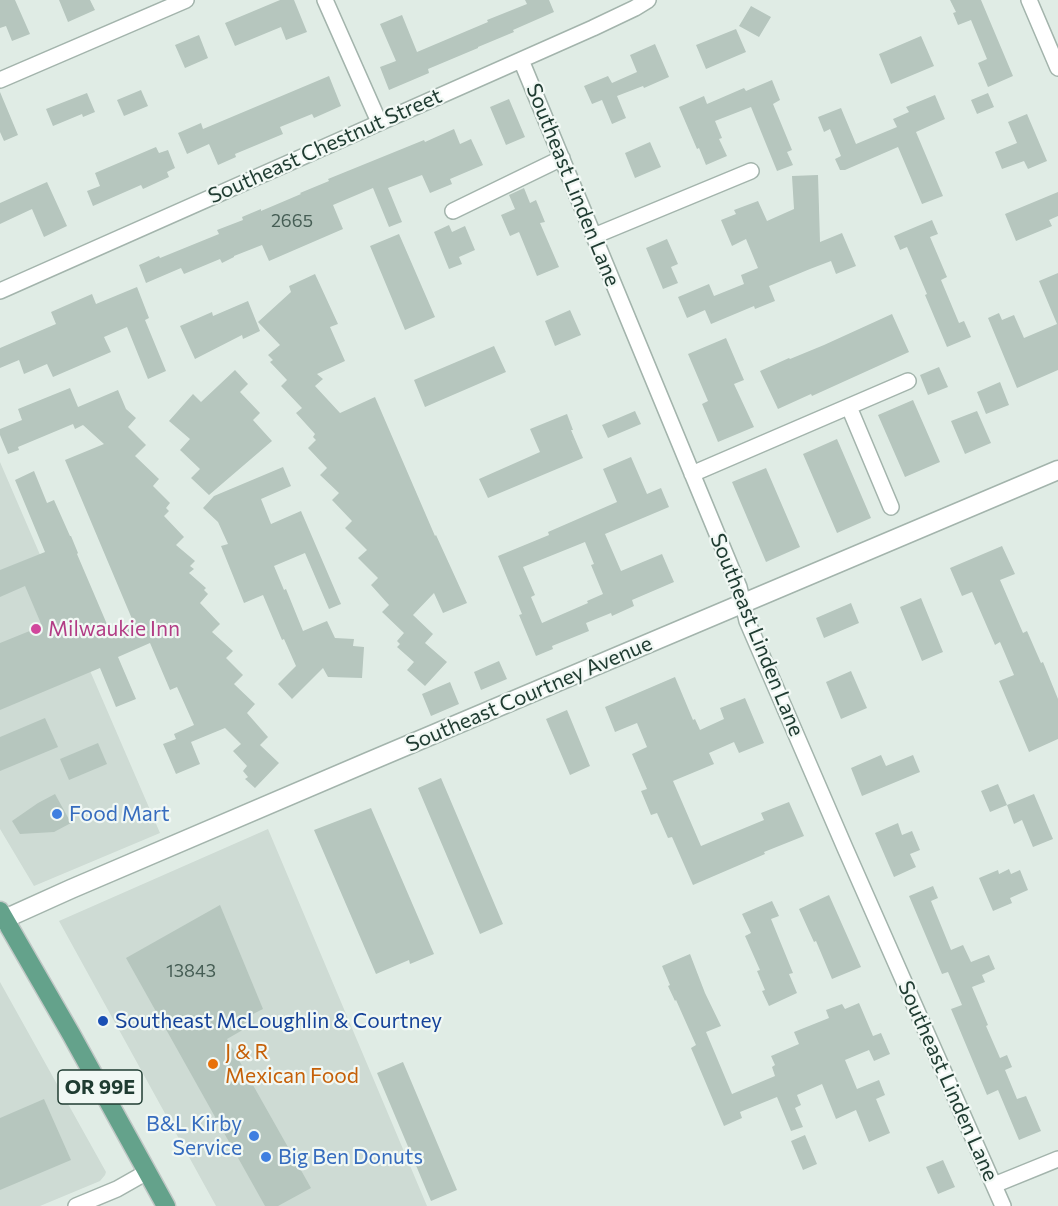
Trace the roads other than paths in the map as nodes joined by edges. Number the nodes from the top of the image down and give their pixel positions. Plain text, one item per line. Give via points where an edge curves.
1 (186, 0) edge
2 (325, 0) edge
3 (648, 0) edge
4 (1029, 0) edge
5 (521, 60) junction
6 (1058, 68) edge
7 (0, 80) edge
8 (379, 122) junction
9 (562, 158) junction
10 (751, 171) dead end
11 (453, 211) dead end
12 (594, 236) junction
13 (0, 291) edge
14 (908, 381) dead end
15 (849, 407) junction
16 (1058, 470) edge
17 (692, 474) junction
18 (891, 507) dead end
19 (743, 603) junction
20 (2, 917) edge
21 (1058, 1160) edge
22 (147, 1172) junction
23 (994, 1185) junction
24 (76, 1206) edge
25 (166, 1206) edge
26 (1003, 1206) edge

1 - 7 street
2 - 8 street
3 - 5 street, Southeast Chestnut Street
4 - 6 street
5 - 8 street, Southeast Chestnut Street
5 - 9 street, Southeast Linden Lane
8 - 13 street, Southeast Chestnut Street
9 - 11 street
9 - 12 street, Southeast Linden Lane
10 - 12 street
12 - 17 street, Southeast Linden Lane
14 - 15 street
15 - 17 street
15 - 18 street
16 - 19 street, Southeast Courtney Avenue
17 - 19 street, Southeast Linden Lane
19 - 20 street, Southeast Courtney Avenue
19 - 23 street, Southeast Linden Lane via 747,621
20 - 22 main road, OR 99E
21 - 23 street
22 - 24 street
22 - 25 main road, OR 99E
23 - 26 street, Southeast Linden Lane

